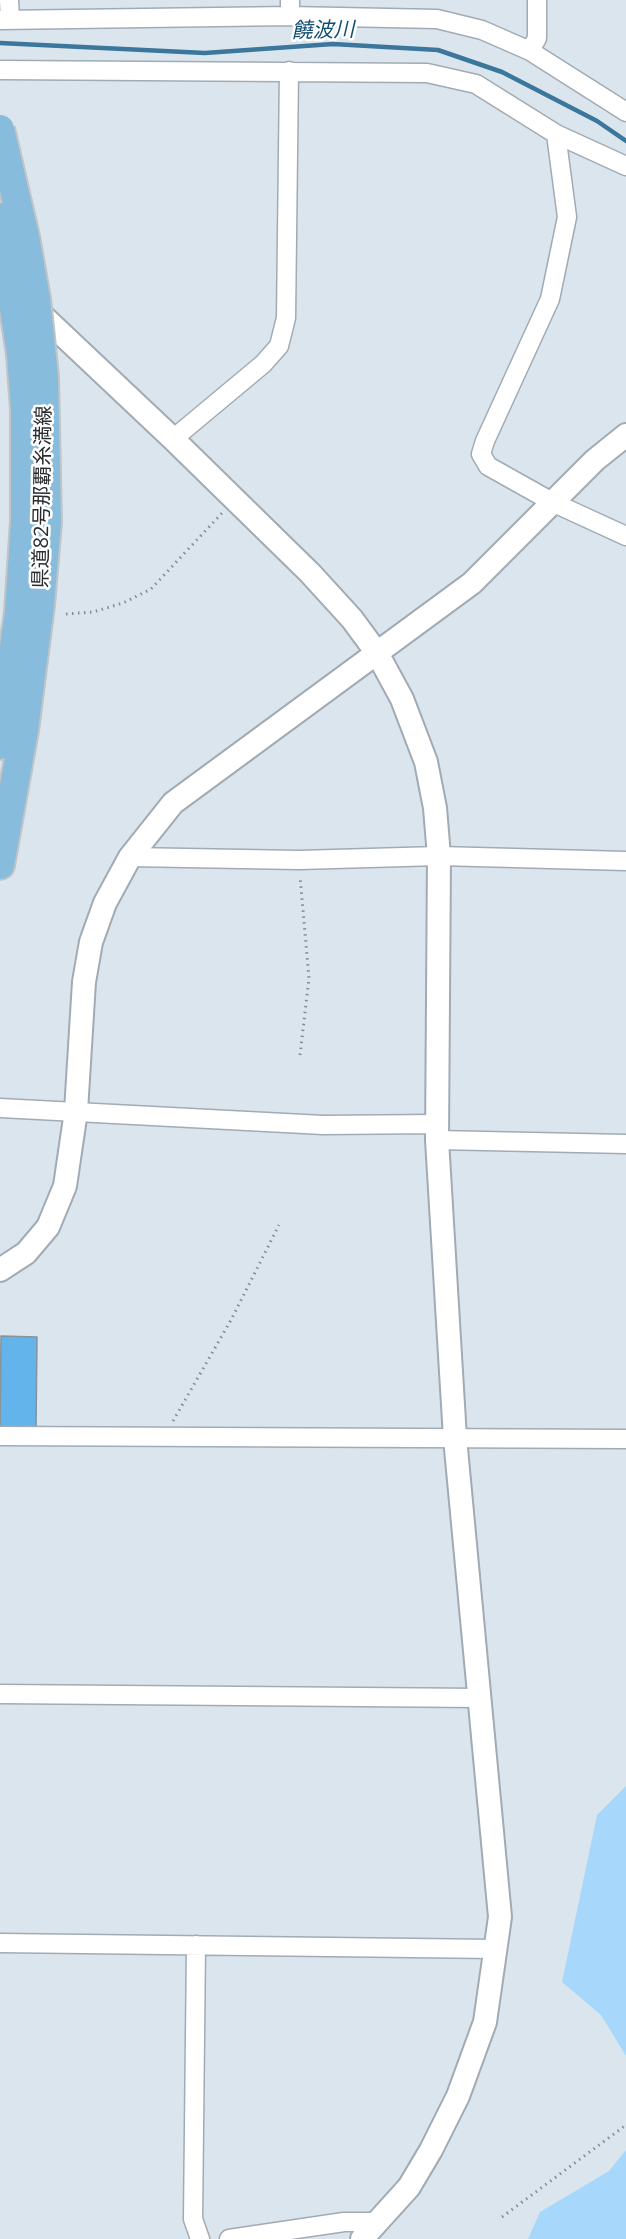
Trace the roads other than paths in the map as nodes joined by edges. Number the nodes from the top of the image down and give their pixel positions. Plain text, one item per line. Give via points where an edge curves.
1 (9, 0) edge
2 (537, 0) edge
3 (290, 8) edge
4 (5, 20) edge
5 (530, 51) junction
6 (0, 70) edge
7 (289, 71) junction
8 (626, 112) edge
9 (0, 129) edge
10 (556, 134) junction
11 (626, 166) edge
12 (0, 217) edge
13 (0, 280) edge
14 (626, 435) edge
15 (173, 439) junction
16 (554, 503) junction
17 (36, 522) junction
18 (626, 536) edge
19 (9, 612) edge
20 (377, 653) junction
21 (0, 745) edge
22 (440, 856) junction
23 (130, 857) junction
24 (626, 861) edge
25 (0, 865) edge
26 (0, 1108) edge
27 (76, 1111) junction
28 (437, 1132) junction
29 (626, 1144) edge
30 (4, 1267) edge
31 (0, 1436) edge
32 (455, 1438) junction
33 (626, 1439) edge
34 (0, 1694) edge
35 (479, 1698) junction
36 (0, 1943) edge
37 (196, 1945) junction
38 (495, 1949) junction
39 (380, 2222) junction
40 (200, 2239) edge
41 (229, 2239) edge
42 (362, 2239) edge

1 - 4 street
2 - 5 street via 537,38
3 - 4 street
3 - 5 street via 438,19 482,30
5 - 8 street
6 - 7 street
7 - 10 street via 427,74 476,84
7 - 15 street via 286,318 279,346
9 - 17 main road, 県道82号那覇糸満線, bridge via 36,298 45,395
10 - 11 street
10 - 16 street via 567,217 550,299 481,454 488,466
12 - 17 main road, 県道82号那覇糸満線, bridge via 21,354
13 - 15 street via 47,319
14 - 16 street via 595,460
15 - 20 street via 310,573
16 - 18 street
16 - 20 street via 472,583
17 - 19 main road, 県道82号那覇糸満線
17 - 25 main road, 県道82号那覇糸満線 via 40,605
19 - 21 main road, 県道82号那覇糸満線
20 - 22 street via 402,699 426,762
20 - 23 street via 173,803
22 - 23 street via 299,860
22 - 24 street
22 - 28 street
23 - 27 street via 105,903 91,942 84,982
26 - 27 street
27 - 28 street
27 - 30 street via 70,1161 57,1210 26,1253
28 - 29 street
28 - 32 street
31 - 32 street
32 - 33 street
32 - 35 street
34 - 35 street
35 - 38 street via 500,1917
36 - 37 street
37 - 38 street
37 - 40 street via 193,2219
38 - 39 street via 485,2022 458,2096 409,2187
39 - 41 street via 344,2222
39 - 42 street

